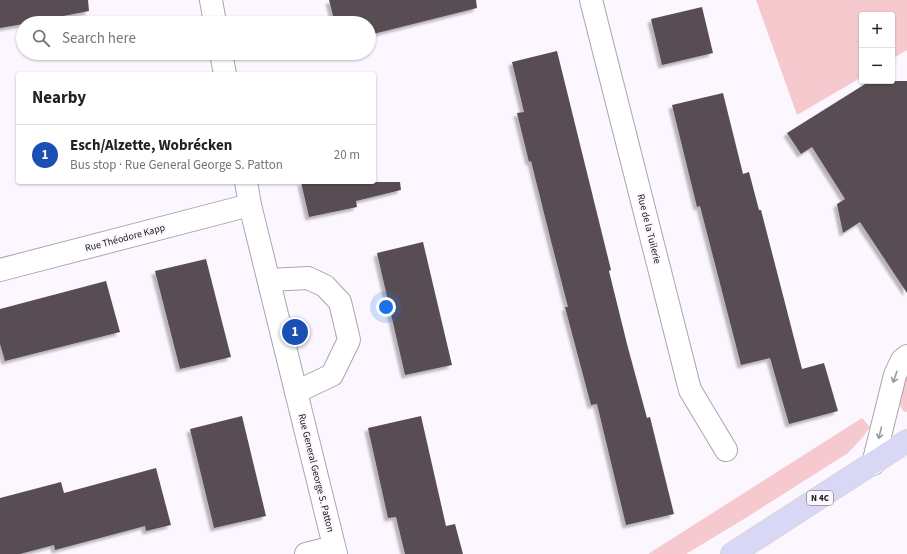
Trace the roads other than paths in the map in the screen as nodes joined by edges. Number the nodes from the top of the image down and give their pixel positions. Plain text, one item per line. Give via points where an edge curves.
1 (211, 0) edge
2 (591, 0) edge
3 (214, 16) edge
4 (222, 60) edge
5 (225, 72) edge
6 (246, 184) edge
7 (250, 205) junction
8 (0, 270) edge
9 (269, 280) junction
10 (907, 356) edge
11 (296, 392) junction
12 (907, 441) edge
13 (726, 450) dead end
14 (873, 464) junction
15 (335, 551) edge
16 (306, 554) edge
17 (732, 554) edge

1 - 3 street
2 - 13 street, Rue de la Tuilerie via 690,390
4 - 5 street
6 - 7 street, Rue General George S. Patton
7 - 8 street, Rue Théodore Kapp
7 - 9 street, Rue General George S. Patton
9 - 11 street, Rue General George S. Patton
9 - 11 street via 308,278 325,286 340,302 349,340 332,375
10 -> 14 street via 902,360 895,375
11 - 15 street, Rue General George S. Patton
12 - 14 main road, N 4C
14 - 17 main road, N 4C
15 - 16 street

